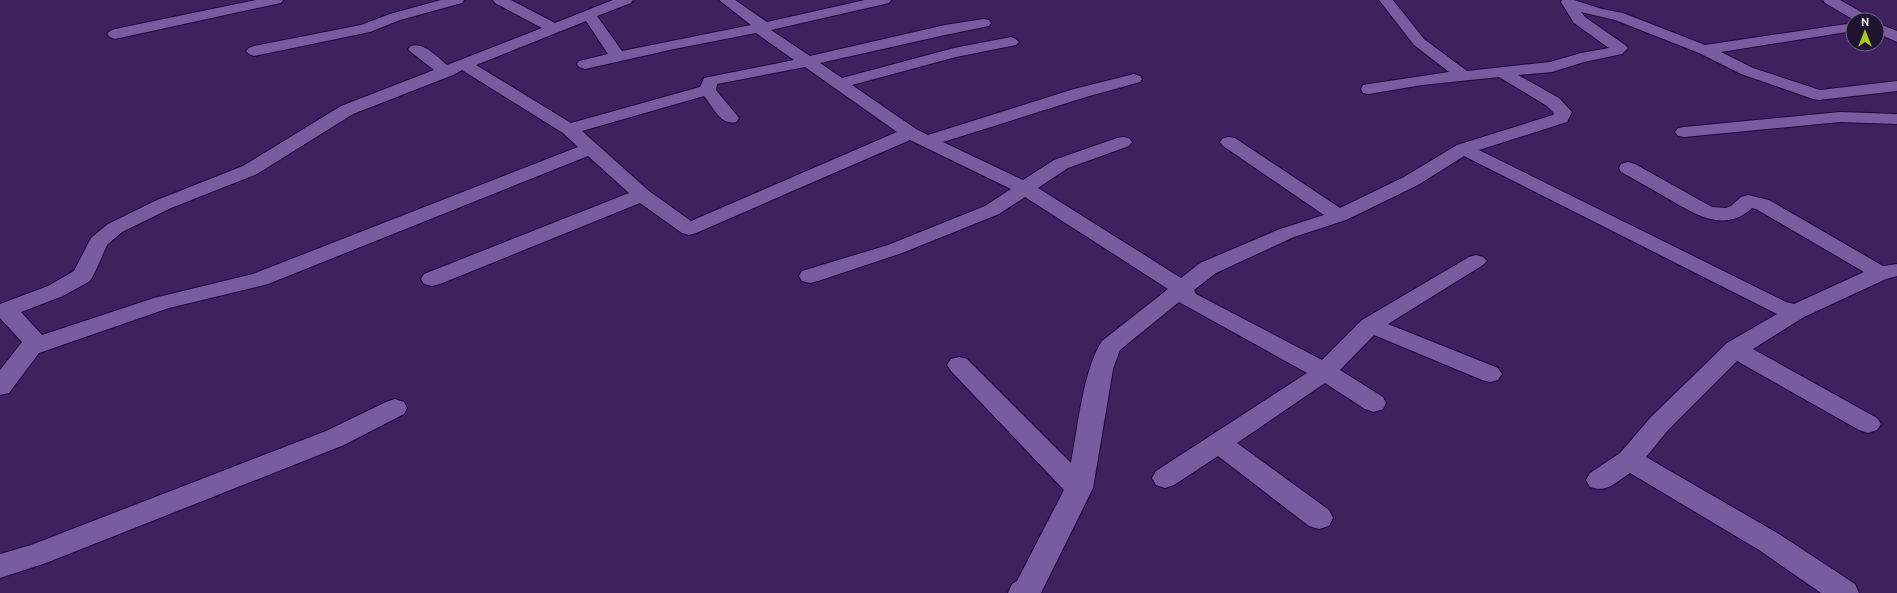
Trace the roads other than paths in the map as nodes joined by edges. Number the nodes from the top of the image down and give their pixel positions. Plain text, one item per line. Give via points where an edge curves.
1 (201, 0) edge
2 (276, 0) edge
3 (457, 0) edge
4 (500, 0) edge
5 (626, 0) edge
6 (726, 0) edge
7 (884, 0) edge
8 (1386, 0) edge
9 (1830, 0) edge
10 (1568, 2) edge
11 (1851, 12) edge
12 (589, 15) junction
13 (204, 16) junction
14 (984, 23) dead end
15 (554, 28) junction
16 (762, 28) junction
17 (1845, 28) edge
18 (1885, 31) edge
19 (115, 34) dead end
20 (1897, 37) edge
21 (1011, 42) dead end
22 (416, 49) dead end
23 (1704, 50) junction
24 (254, 51) dead end
25 (618, 57) junction
26 (806, 62) junction
27 (585, 64) dead end
28 (465, 65) junction
29 (447, 72) junction
30 (1503, 73) junction
31 (1463, 75) junction
32 (1134, 79) dead end
33 (839, 84) junction
34 (1897, 86) edge
35 (1369, 89) dead end
36 (708, 90) junction
37 (730, 118) dead end
38 (1897, 119) edge
39 (569, 128) junction
40 (1684, 132) dead end
41 (918, 137) junction
42 (1123, 142) dead end
43 (1229, 142) dead end
44 (592, 148) junction
45 (1463, 149) junction
46 (1628, 168) dead end
47 (1024, 188) junction
48 (642, 195) junction
49 (1339, 216) junction
50 (1476, 261) dead end
51 (1889, 271) edge
52 (810, 276) dead end
53 (432, 279) dead end
54 (1183, 289) junction
55 (3, 310) edge
56 (1796, 312) junction
57 (1370, 325) junction
58 (32, 347) junction
59 (1735, 349) junction
60 (960, 364) dead end
61 (1325, 372) junction
62 (1490, 374) dead end
63 (0, 387) edge
64 (1374, 402) dead end
65 (395, 408) dead end
66 (1868, 424) dead end
67 (1218, 442) junction
68 (1629, 460) junction
69 (1165, 478) dead end
70 (1599, 480) dead end
71 (1079, 488) junction
72 (1319, 518) dead end
73 (0, 566) edge
74 (1023, 593) edge
75 (1844, 593) edge

1 - 13 street
2 - 13 street
3 - 24 street via 395,17 365,29
4 - 15 street
5 - 12 street
6 - 16 street
7 - 16 street
8 - 31 street via 1419,42
9 - 11 street
10 - 23 street via 1618,16
10 - 30 street via 1579,20 1620,48 1617,51 1552,67
12 - 15 street
12 - 25 street
13 - 19 street
14 - 26 street
15 - 28 street
16 - 25 street
16 - 26 street
17 - 23 street
18 - 20 street
21 - 33 street via 954,52
22 - 29 street
23 - 34 street via 1747,72 1819,95
25 - 27 street
26 - 33 street
26 - 36 street via 710,81
28 - 29 street
28 - 39 street
29 - 55 street via 347,110 250,170 164,204 110,231 96,243 82,276 20,307
30 - 31 street
30 - 45 street via 1554,102 1563,112 1561,118
31 - 35 street
32 - 41 street
33 - 41 street
36 - 37 street
36 - 39 street
38 - 40 street via 1840,117
39 - 44 street
41 - 47 street
41 - 48 street via 689,229
42 - 47 street via 1061,164
43 - 49 street
44 - 48 street
44 - 58 street via 260,279 162,302
45 - 49 street via 1411,181
45 - 56 street via 1778,306
46 - 51 street via 1708,213 1728,214 1738,210 1748,201 1762,204
47 - 52 street via 992,210 895,249
47 - 54 street
48 - 53 street
49 - 54 street via 1287,233 1208,268
50 - 57 street
51 - 56 street
54 - 61 street via 1187,298
54 - 71 street via 1110,346 1101,369
55 - 58 street via 35,342
56 - 59 street
57 - 61 street
57 - 62 street
58 - 63 street
59 - 66 street
59 - 68 street via 1660,423
60 - 71 street
61 - 64 street
61 - 67 street
65 - 73 street via 335,438 36,555
67 - 69 street
67 - 72 street
68 - 70 street
68 - 75 street via 1769,542
71 - 74 street via 1028,590

